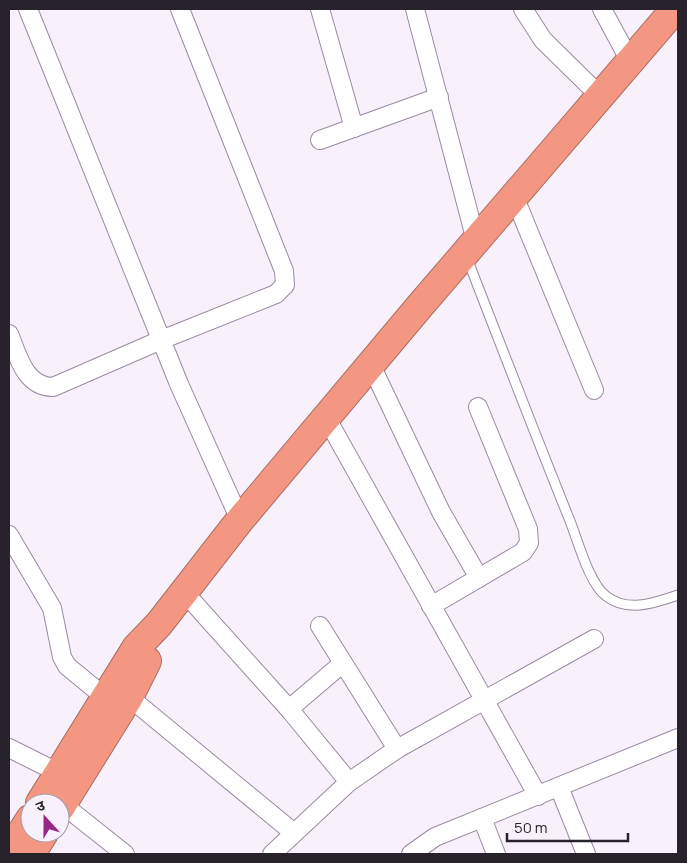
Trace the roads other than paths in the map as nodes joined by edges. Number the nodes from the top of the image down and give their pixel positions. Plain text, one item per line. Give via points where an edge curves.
1 (28, 9) edge
2 (180, 9) edge
3 (320, 9) edge
4 (415, 9) edge
5 (523, 9) edge
6 (602, 9) edge
7 (674, 15) edge
8 (630, 61) junction
9 (600, 96) junction
10 (439, 97) junction
11 (354, 128) junction
12 (320, 140) dead end
13 (514, 196) junction
14 (471, 247) junction
15 (9, 334) edge
16 (161, 340) junction
17 (371, 365) junction
18 (15, 366) edge
19 (594, 390) dead end
20 (478, 407) dead end
21 (326, 419) junction
22 (240, 520) junction
23 (9, 535) edge
24 (479, 578) junction
25 (184, 592) junction
26 (678, 594) edge
27 (430, 606) junction
28 (320, 626) dead end
29 (594, 639) dead end
30 (343, 663) junction
31 (118, 698) junction
32 (484, 702) junction
33 (289, 709) junction
34 (678, 738) edge
35 (9, 748) edge
36 (397, 749) junction
37 (59, 773) junction
38 (349, 782) junction
39 (559, 787) junction
40 (56, 793) edge
41 (61, 793) edge
42 (538, 796) junction
43 (70, 816) edge
44 (482, 818) junction
45 (294, 834) junction
46 (20, 835) edge
47 (38, 843) edge
48 (9, 852) edge
49 (31, 854) edge
50 (125, 854) edge
51 (272, 854) edge
52 (410, 854) edge
53 (496, 854) edge
54 (586, 854) edge

1 - 16 street
2 - 16 street via 284,271 285,285 276,294
3 - 11 street
4 - 10 street
5 - 9 street via 543,40
6 - 8 street
7 - 8 highway
8 - 9 highway
9 - 13 highway
10 - 11 street
10 - 14 street
11 - 12 street
13 - 14 highway
13 - 19 street
14 - 17 highway
14 - 26 lane via 551,473 599,589 618,603 631,606
15 - 18 street
16 - 18 street via 53,387 35,384
16 - 22 street
17 - 21 highway
17 - 24 street via 430,490
20 - 24 street via 530,537 523,552
21 - 22 highway
21 - 27 street
22 - 25 highway
23 - 31 street via 52,608 62,657 68,666
24 - 27 street
25 - 31 highway via 136,648
25 - 33 street
27 - 32 street
28 - 30 street
29 - 32 street
30 - 33 street
30 - 36 street
31 - 37 highway
31 - 41 highway
31 - 45 street
32 - 36 street
32 - 42 street
33 - 38 street
34 - 39 street
35 - 37 street
36 - 38 street
37 - 40 highway
38 - 45 street
39 - 42 street
39 - 54 street
42 - 44 street
43 - 50 street
44 - 52 street via 435,838
44 - 53 street
45 - 51 street
46 - 48 highway
47 - 49 highway

